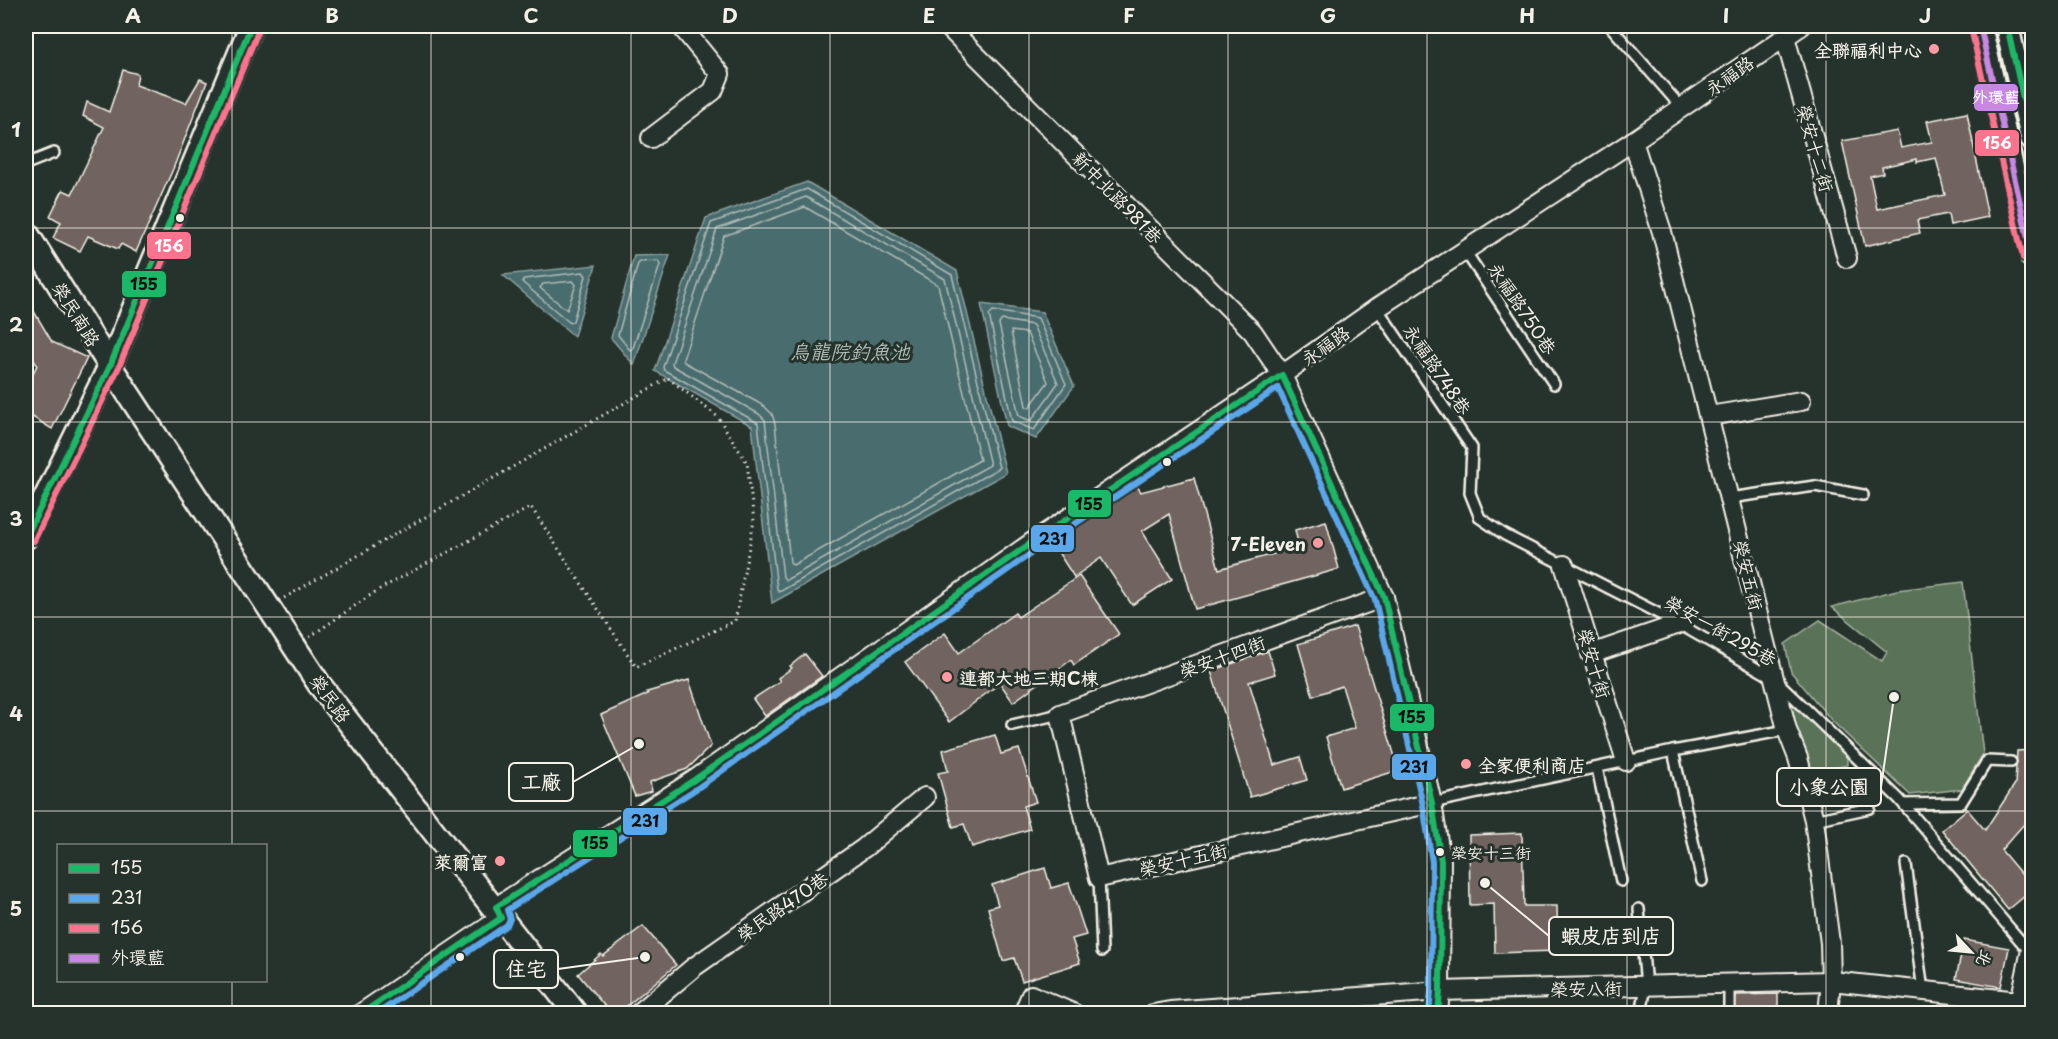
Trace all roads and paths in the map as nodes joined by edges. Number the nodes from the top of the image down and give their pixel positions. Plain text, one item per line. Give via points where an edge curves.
1 (251, 26) edge
2 (681, 26) edge
3 (947, 26) edge
4 (1610, 26) edge
5 (1801, 26) edge
6 (1980, 26) edge
7 (2007, 26) edge
8 (1783, 31) edge
9 (1682, 108) junction
10 (651, 138) dead end
11 (2032, 138) edge
12 (1633, 141) junction
13 (54, 153) dead end
14 (26, 164) edge
15 (26, 232) edge
16 (1465, 251) junction
17 (2032, 256) edge
18 (1846, 258) dead end
19 (1377, 308) junction
20 (110, 366) junction
21 (1282, 375) junction
22 (1554, 384) dead end
23 (1801, 401) dead end
24 (1709, 416) junction
25 (1472, 448) joint
26 (1863, 495) dead end
27 (1730, 498) junction
28 (26, 537) edge
29 (1564, 565) junction
30 (1384, 597) junction
31 (1679, 624) junction
32 (1591, 654) junction
33 (636, 667) joint
34 (1775, 679) junction
35 (1060, 714) junction
36 (1012, 725) dead end
37 (1787, 730) junction
38 (1672, 751) junction
39 (1626, 761) junction
40 (2011, 762) dead end
41 (1597, 768) junction
42 (925, 797) dead end
43 (1432, 803) junction
44 (1904, 804) junction
45 (1870, 808) dead end
46 (1814, 820) junction
47 (1906, 864) dead end
48 (1099, 878) junction
49 (1621, 881) dead end
50 (1702, 881) dead end
51 (1639, 909) dead end
52 (501, 918) junction
53 (1102, 951) dead end
54 (2032, 951) edge
55 (1831, 981) junction
56 (1729, 984) junction
57 (1646, 986) junction
58 (1923, 991) junction
59 (1440, 992) junction
60 (2018, 1007) edge
61 (1164, 1013) edge
62 (360, 1014) edge
63 (576, 1014) edge
64 (638, 1014) edge
65 (1023, 1014) edge
66 (1075, 1014) edge
67 (1438, 1014) edge
68 (1641, 1014) edge
69 (1729, 1014) edge
70 (1828, 1014) edge

1 - 20 street
2 - 10 street via 720,74 713,91
3 - 21 street, 新中北路981巷 via 1253,332
4 - 9 lane
5 - 8 street, 永福路
6 - 17 street
7 - 11 street
8 - 9 street, 永福路
8 - 18 street, 榮安十二街
9 - 12 street, 永福路
12 - 16 street, 永福路
12 - 24 street, 榮安五街 via 1662,232
13 - 14 lane
15 - 20 street, 榮民南路
16 - 19 street, 永福路
16 - 22 lane, 永福路750巷
19 - 21 street, 永福路
19 - 25 lane, 永福路748巷
20 - 28 street
20 - 52 street, 榮民路 via 320,684
21 - 30 street
21 - 52 street, 永福路 via 1031,543 694,780 496,907
23 - 24 street
24 - 27 street, 榮安五街
25 - 29 lane, 榮安一街295巷 via 1470,493 1480,518
26 - 27 lane via 1815,486
27 - 34 street, 榮安五街
29 - 31 lane, 榮安一街295巷
29 - 32 street, 榮安十街
30 - 35 street, 榮安十四街
30 - 43 street
31 - 32 street
31 - 34 lane, 榮安一街295巷
32 - 39 street, 榮安十街
33 - 33 path via 531,507 378,590 302,642 277,602 668,378 718,417 747,463 754,521 735,621
34 - 37 street, 榮安五街
34 - 44 lane, 榮安一街295巷
35 - 36 lane
35 - 48 street
37 - 38 lane
37 - 46 street, 榮安五街
38 - 39 lane
38 - 50 lane
39 - 41 lane
40 - 44 lane via 1987,761 1961,803
41 - 43 lane
41 - 49 lane
42 - 64 street, 榮民路470巷 via 864,848 694,967
43 - 48 street, 榮安十五街
43 - 59 street via 1440,861
44 - 54 lane, 榮安一街295巷
45 - 46 lane
46 - 55 street, 榮安五街
47 - 58 lane
48 - 53 lane
51 - 57 lane
52 - 62 street, 永福路
52 - 63 street, 榮民路
54 - 60 street
55 - 56 street, 榮安八街
55 - 58 street, 榮安八街
55 - 70 street, 榮安五街
56 - 57 street, 榮安八街
56 - 69 lane
57 - 59 street, 榮安八街
57 - 68 lane
58 - 60 street, 榮安八街
59 - 61 street, 榮安八街
59 - 67 street
65 - 66 street via 1031,995

